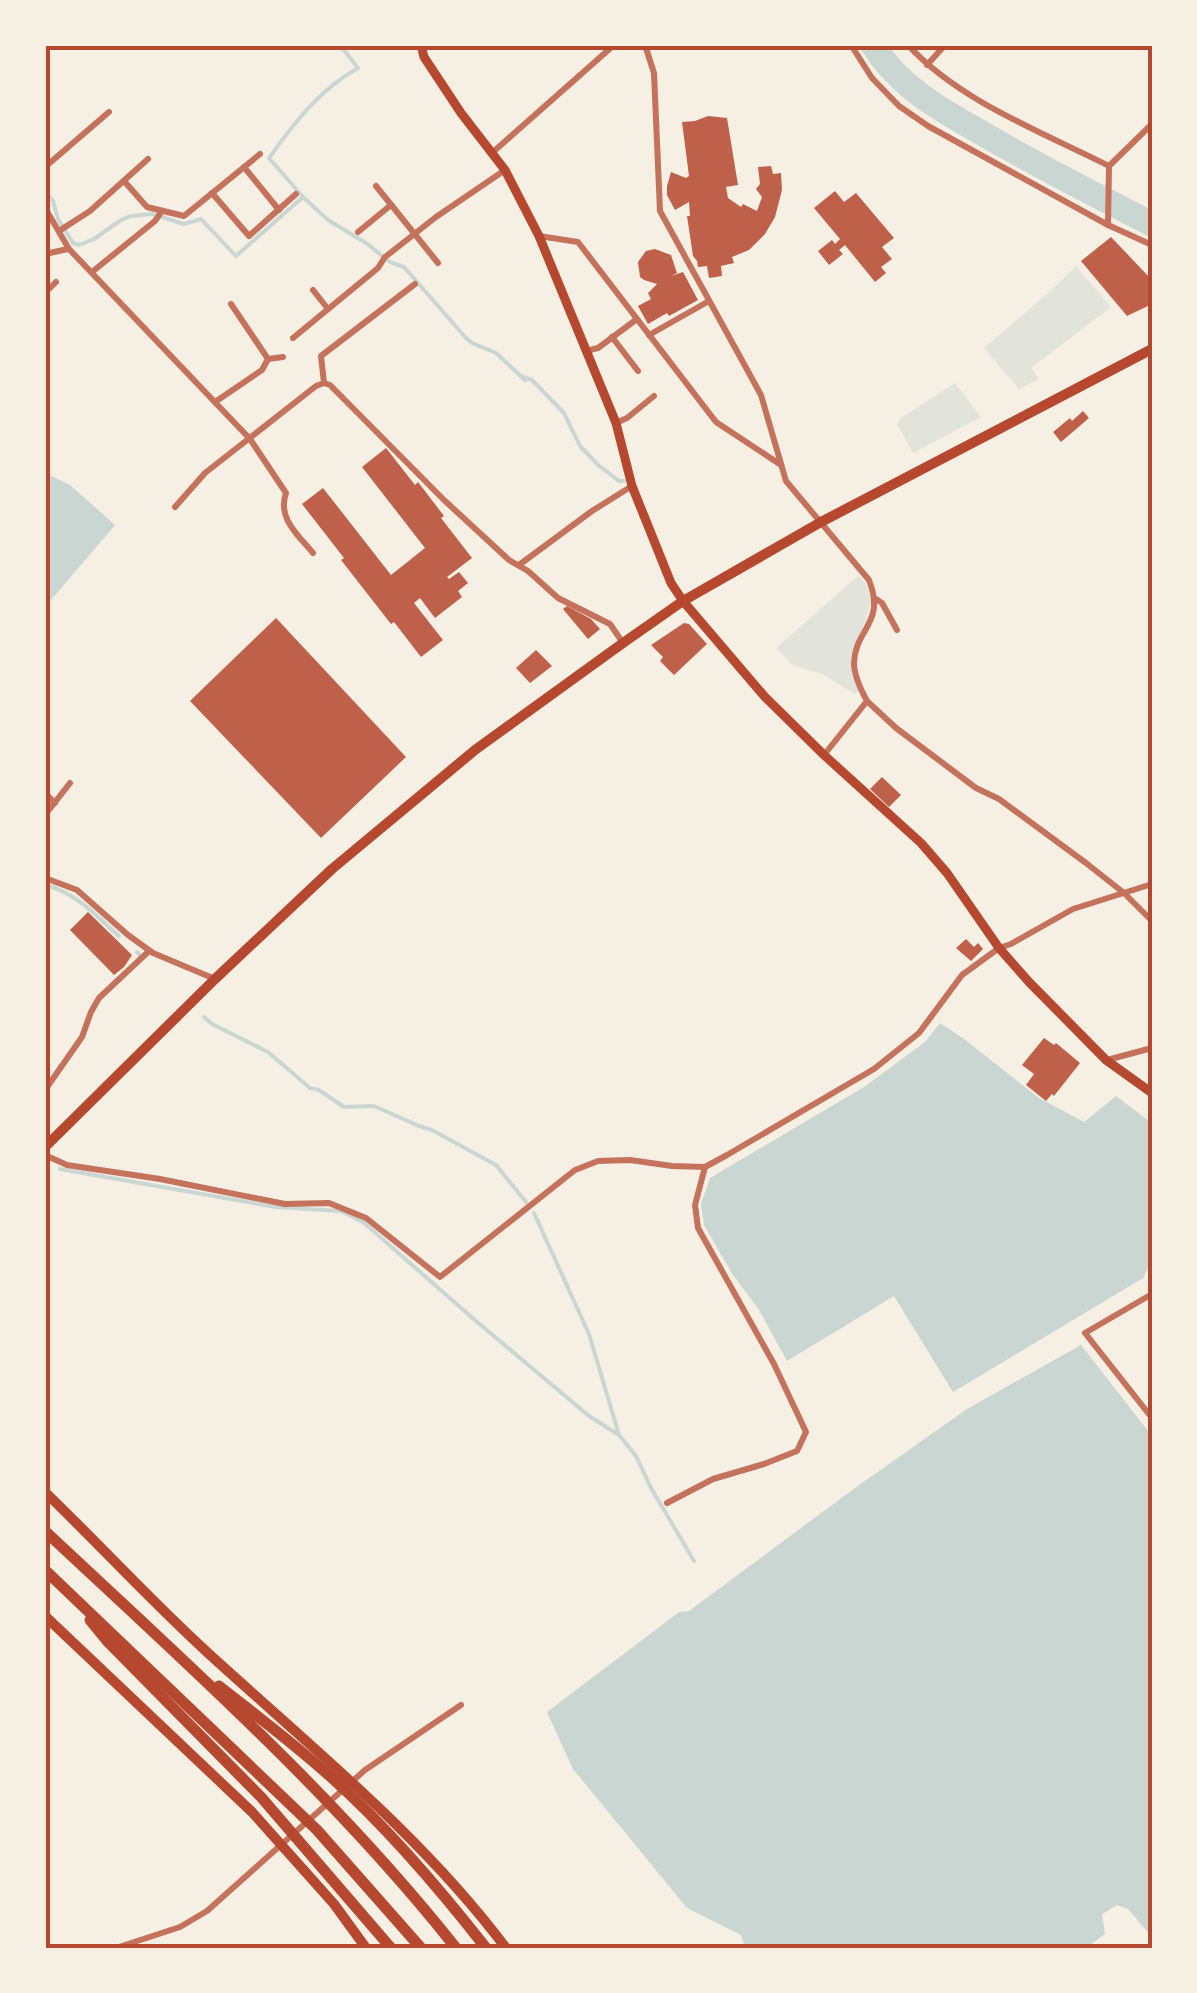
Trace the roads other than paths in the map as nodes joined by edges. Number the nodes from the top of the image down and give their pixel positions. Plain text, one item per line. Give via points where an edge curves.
1 (420, 45) edge
2 (614, 45) edge
3 (645, 45) edge
4 (850, 45) edge
5 (908, 45) edge
6 (945, 45) edge
7 (926, 65) junction
8 (110, 112) dead end
9 (1152, 124) edge
10 (83, 135) junction
11 (92, 144) dead end
12 (493, 152) junction
13 (260, 154) dead end
14 (148, 160) dead end
15 (45, 166) edge
16 (1109, 166) junction
17 (244, 167) junction
18 (505, 170) junction
19 (124, 181) junction
20 (376, 186) dead end
21 (212, 194) junction
22 (296, 194) dead end
23 (392, 205) junction
24 (45, 209) edge
25 (279, 210) junction
26 (162, 211) junction
27 (1108, 225) junction
28 (58, 231) junction
29 (358, 232) dead end
30 (415, 235) junction
31 (539, 236) junction
32 (1152, 245) edge
33 (69, 249) junction
34 (45, 254) edge
35 (438, 264) dead end
36 (92, 272) junction
37 (56, 282) dead end
38 (414, 284) dead end
39 (313, 290) dead end
40 (45, 293) edge
41 (709, 301) junction
42 (231, 304) dead end
43 (328, 309) junction
44 (637, 319) junction
45 (649, 336) junction
46 (612, 337) junction
47 (292, 338) dead end
48 (1152, 349) edge
49 (586, 351) junction
50 (268, 358) junction
51 (283, 358) dead end
52 (638, 371) dead end
53 (324, 383) junction
54 (654, 396) dead end
55 (215, 402) junction
56 (616, 424) junction
57 (250, 439) junction
58 (782, 466) junction
59 (632, 486) junction
60 (175, 507) dead end
61 (821, 522) junction
62 (313, 553) dead end
63 (520, 565) junction
64 (876, 599) junction
65 (683, 601) junction
66 (897, 630) dead end
67 (623, 642) junction
68 (867, 701) junction
69 (824, 755) junction
70 (70, 784) dead end
71 (45, 792) edge
72 (55, 803) junction
73 (45, 815) edge
74 (45, 878) edge
75 (1152, 884) edge
76 (1124, 893) junction
77 (1152, 921) edge
78 (999, 948) junction
79 (149, 951) junction
80 (215, 979) junction
81 (1152, 1048) edge
82 (1106, 1060) junction
83 (45, 1090) edge
84 (1152, 1093) edge
85 (45, 1147) edge
86 (45, 1155) edge
87 (704, 1167) junction
88 (1152, 1294) edge
89 (1152, 1418) edge
90 (45, 1492) edge
91 (667, 1503) dead end
92 (45, 1531) edge
93 (49, 1574) edge
94 (45, 1616) edge
95 (176, 1654) junction
96 (461, 1705) dead end
97 (351, 1783) junction
98 (280, 1844) junction
99 (116, 1948) edge
100 (366, 1948) edge
101 (392, 1948) edge
102 (421, 1948) edge
103 (456, 1948) edge
104 (486, 1948) edge
105 (506, 1948) edge

1 - 12 main road via 460,113
2 - 12 street
3 - 41 street via 654,73 660,211
4 - 27 street via 899,106
5 - 7 street
6 - 7 street
7 - 16 street via 967,94
8 - 10 street
9 - 16 street
10 - 11 street
10 - 15 street
12 - 18 main road
13 - 17 street
14 - 19 street
16 - 27 street
17 - 21 street
17 - 25 street
18 - 30 street
18 - 31 main road
19 - 26 street via 147,207
19 - 28 street
20 - 23 street
21 - 25 street via 249,236
21 - 26 street via 184,216
22 - 25 street
23 - 29 street
23 - 30 street
24 - 28 street
26 - 36 street
27 - 32 street
28 - 33 street
30 - 35 street
30 - 43 street
31 - 44 street via 578,242
31 - 49 main road
33 - 34 street
33 - 36 street
36 - 55 street
37 - 40 street
38 - 53 street via 321,356
39 - 43 street
41 - 45 street
41 - 58 street via 762,396
42 - 50 street
43 - 47 street
44 - 45 street
44 - 46 street
45 - 58 street via 716,422
46 - 49 street
46 - 52 street
48 - 61 main road
49 - 56 main road
50 - 51 street
50 - 55 street via 262,370
53 - 57 street
53 - 63 street
54 - 56 street
55 - 57 street
56 - 59 main road
57 - 60 street
57 - 62 street via 286,493 286,520
58 - 61 street
59 - 63 street
59 - 65 main road
61 - 64 street via 869,580
61 - 65 main road
63 - 67 street via 558,598 610,624
64 - 66 street
64 - 68 street via 854,663
65 - 67 main road
65 - 69 main road
67 - 80 main road via 413,799
68 - 69 street
68 - 76 street
69 - 78 main road via 920,843
70 - 72 street
71 - 72 street
72 - 73 street
74 - 79 street via 72,886
75 - 76 street
76 - 77 street
76 - 78 street via 1074,909
78 - 82 main road
78 - 87 street via 962,976 919,1032 874,1070
79 - 80 street
79 - 83 street via 99,998 82,1037
80 - 85 main road
81 - 82 street
82 - 84 main road
86 - 87 street via 66,1165 285,1204 329,1203 366,1218 440,1277 588,1163
87 - 91 street via 695,1205 698,1228 806,1432 796,1451 713,1479
88 - 89 street via 1085,1333
90 - 97 main road
92 - 95 highway
93 - 101 highway via 261,1796
93 - 102 highway via 317,1830
94 - 98 main road
95 - 103 highway via 312,1786
95 - 104 highway via 334,1780 419,1866
96 - 97 street
97 - 98 street
97 - 105 main road via 480,1913
98 - 99 street via 207,1910 180,1927
98 - 100 main road

